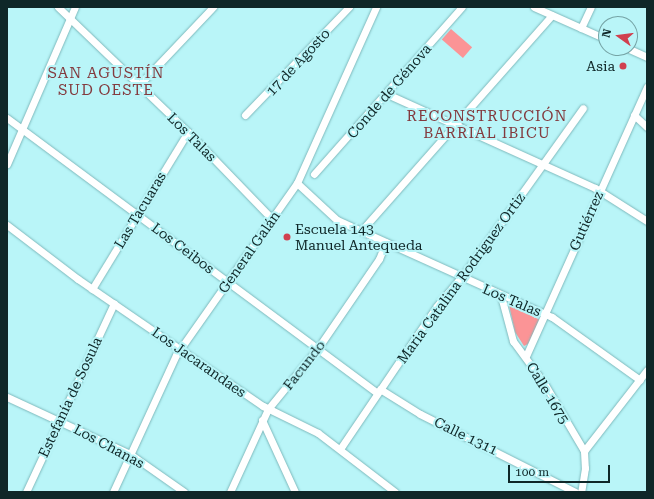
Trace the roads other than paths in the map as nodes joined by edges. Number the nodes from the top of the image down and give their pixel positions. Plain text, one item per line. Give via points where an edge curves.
1 (58, 7) edge
2 (75, 7) edge
3 (213, 7) edge
4 (349, 7) edge
5 (376, 7) edge
6 (462, 7) edge
7 (534, 7) edge
8 (591, 7) edge
9 (552, 15) junction
10 (70, 19) junction
11 (581, 28) junction
12 (598, 35) edge
13 (139, 85) junction
14 (647, 87) edge
15 (386, 94) junction
16 (583, 108) dead end
17 (634, 114) junction
18 (245, 115) dead end
19 (7, 118) edge
20 (457, 126) junction
21 (647, 127) edge
22 (22, 129) junction
23 (188, 132) junction
24 (7, 164) edge
25 (543, 165) junction
26 (314, 174) dead end
27 (297, 183) junction
28 (600, 190) junction
29 (138, 214) junction
30 (272, 219) junction
31 (647, 221) edge
32 (7, 225) edge
33 (361, 231) junction
34 (386, 242) junction
35 (461, 278) junction
36 (228, 281) junction
37 (92, 289) junction
38 (501, 296) junction
39 (114, 303) junction
40 (546, 314) junction
41 (180, 348) junction
42 (318, 348) junction
43 (526, 356) junction
44 (647, 370) edge
45 (640, 380) junction
46 (379, 391) junction
47 (7, 397) edge
48 (268, 409) junction
49 (59, 420) junction
50 (262, 420) junction
51 (340, 449) junction
52 (584, 451) junction
53 (130, 454) junction
54 (26, 492) edge
55 (113, 492) edge
56 (184, 492) edge
57 (230, 492) edge
58 (295, 492) edge
59 (395, 492) edge
60 (575, 492) edge
61 (581, 492) edge

1 - 10 street, Los Talas
2 - 10 street
3 - 13 street
4 - 18 street, 17 de Agosto
5 - 27 street, General Galán
6 - 15 street, Conde de Génova
7 - 9 street
8 - 11 street
9 - 11 street
9 - 20 street
10 - 13 street, Los Talas
10 - 22 street
11 - 12 street
13 - 23 street, Los Talas
14 - 17 street, Gutiérrez
15 - 20 street
15 - 26 street, Conde de Génova
16 - 25 street, Maria Catalina Rodriguez Ortiz
17 - 21 street
17 - 28 street, Gutiérrez
19 - 22 street, Los Ceibos
20 - 25 street
20 - 33 street
22 - 24 street
22 - 29 street, Los Ceibos
23 - 29 street, Las Tacuaras
23 - 30 street, Los Talas
25 - 28 street
25 - 35 street, Maria Catalina Rodriguez Ortiz
27 - 30 street, General Galán
27 - 33 street, Los Talas via 331,216
28 - 31 street
28 - 40 street, Gutiérrez
29 - 36 street, Los Ceibos
29 - 37 street, Las Tacuaras
30 - 36 street, General Galán
32 - 37 street, Los Jacarandaes
33 - 34 street, Los Talas
34 - 35 street, Los Talas
34 - 42 street, Facundo via 379,260
35 - 38 street, Los Talas
35 - 46 street, Maria Catalina Rodriguez Ortiz via 436,308
36 - 41 street, General Galán
36 - 42 street, Los Ceibos
37 - 39 street, Los Jacarandaes
38 - 40 street, Los Talas
38 - 43 street, Calle 1675 via 510,335
39 - 41 street, Los Jacarandaes
39 - 49 street, Estefanía de Sosula
40 - 43 street, Gutiérrez
40 - 45 street, Los Talas
41 - 48 street, Los Jacarandaes
41 - 53 street, General Galán
42 - 46 street, Los Ceibos
42 - 48 street, Facundo
43 - 52 street, Calle 1675
44 - 45 street
45 - 52 street
46 - 51 street, Maria Catalina Rodriguez Ortiz
46 - 60 street, Calle 1311
47 - 49 street, Los Chanas
48 - 50 street, Facundo
48 - 51 street, Los Jacarandaes via 312,429
49 - 53 street, Los Chanas
49 - 54 street, Estefanía de Sosula
50 - 57 street, Facundo
50 - 58 street
51 - 59 street, Los Jacarandaes
52 - 61 street, Calle 1675 via 585,468
53 - 55 street, General Galán
53 - 56 street, Los Chanas

